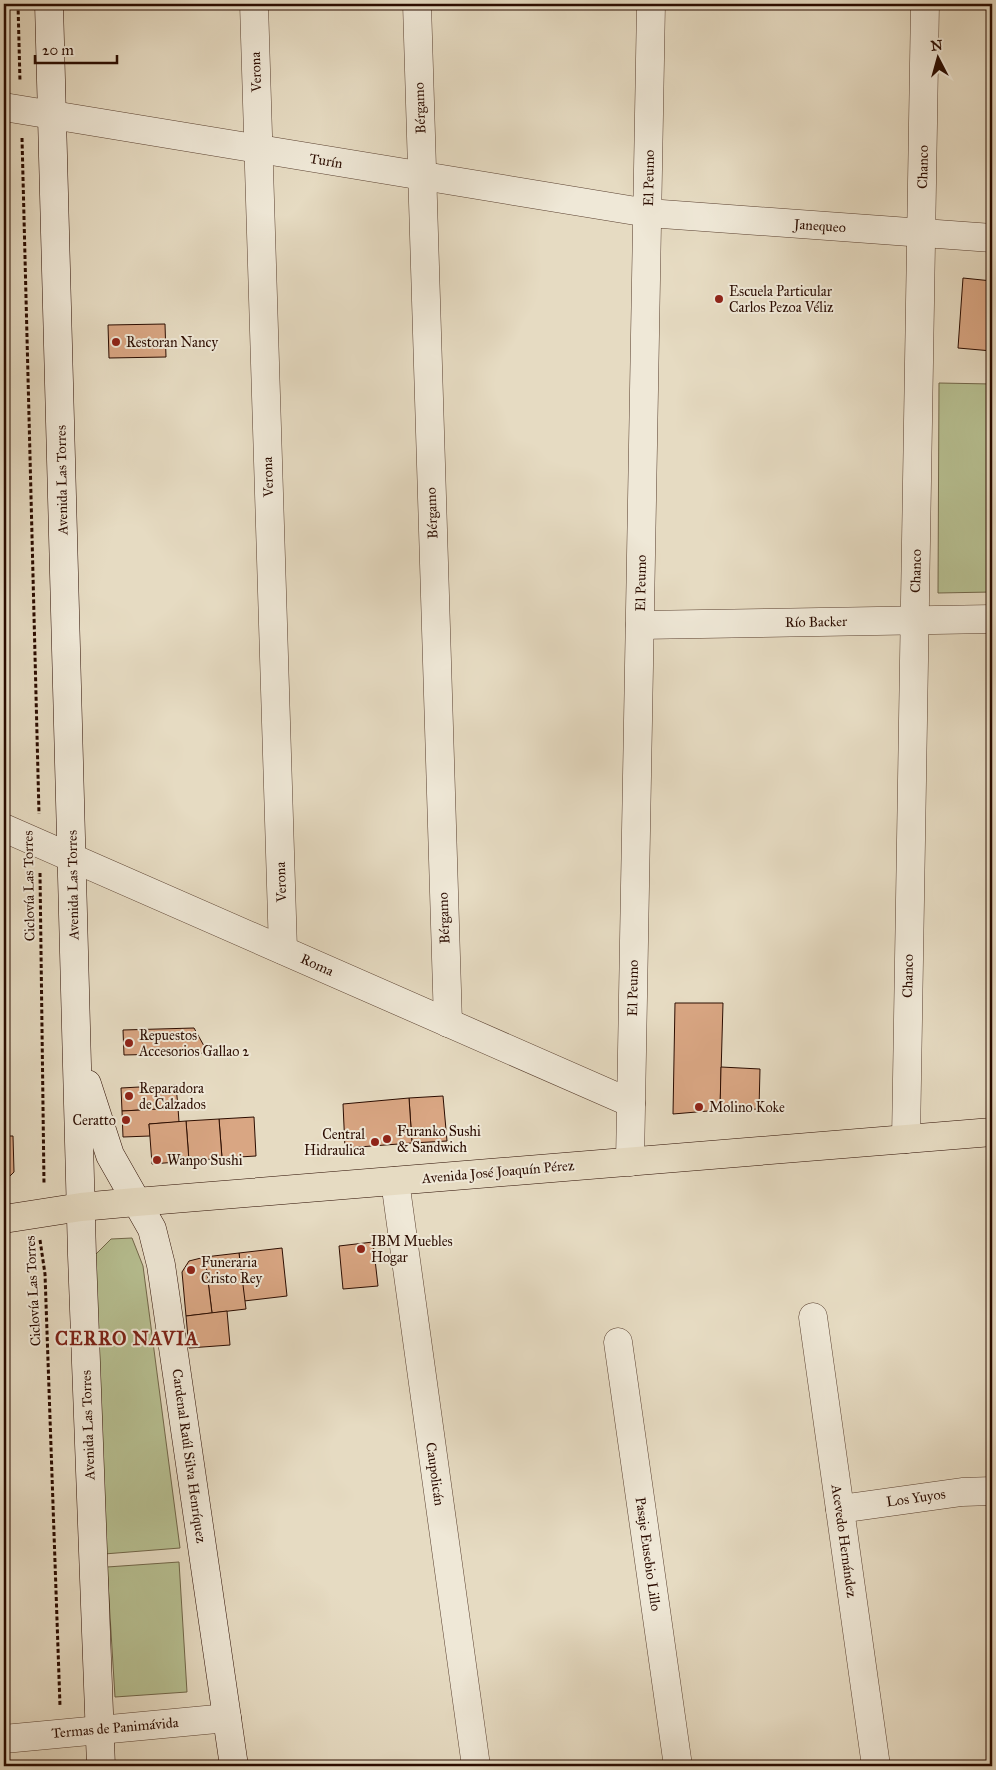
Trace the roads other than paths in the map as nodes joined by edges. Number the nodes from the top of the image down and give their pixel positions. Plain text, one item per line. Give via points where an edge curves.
1 (49, 4) edge
2 (254, 4) edge
3 (417, 4) edge
4 (651, 4) edge
5 (925, 4) edge
6 (12, 109) edge
7 (53, 116) junction
8 (258, 150) junction
9 (422, 177) junction
10 (648, 214) junction
11 (922, 233) junction
12 (992, 238) edge
13 (992, 619) edge
14 (915, 620) junction
15 (640, 625) junction
16 (4, 828) edge
17 (72, 857) junction
18 (283, 950) junction
19 (448, 1023) junction
20 (76, 1042) junction
21 (631, 1103) junction
22 (992, 1132) edge
23 (906, 1139) junction
24 (630, 1162) junction
25 (395, 1181) junction
26 (136, 1202) junction
27 (81, 1207) junction
28 (4, 1219) edge
29 (813, 1317) dead end
30 (618, 1342) dead end
31 (992, 1492) edge
32 (840, 1509) junction
33 (227, 1718) junction
34 (99, 1730) junction
35 (4, 1739) edge
36 (101, 1766) edge
37 (234, 1766) edge
38 (476, 1766) edge
39 (678, 1766) edge
40 (876, 1766) edge

1 - 7 street, Avenida Las Torres
2 - 8 street, Verona
3 - 9 street, Bérgamo
4 - 10 street, El Peumo
5 - 11 street, Chanco
6 - 7 street, Turín
7 - 8 street, Turín
7 - 17 street, Avenida Las Torres
8 - 9 street, Turín
8 - 18 street, Verona
9 - 10 street, Turín
9 - 19 street, Bérgamo
10 - 11 street, Janequeo
10 - 15 street, El Peumo
11 - 12 street, Janequeo
11 - 14 street, Chanco
13 - 14 street, Río Backer
14 - 15 street, Río Backer
14 - 23 street, Chanco
15 - 21 street, El Peumo
16 - 17 street, Roma
17 - 18 street, Roma
17 - 20 street, Avenida Las Torres
18 - 19 street, Roma
19 - 21 street, Roma
20 - 26 street, Cardenal Raúl Silva Henríquez via 102,1137
20 - 27 street, Avenida Las Torres
21 - 24 street, El Peumo
22 - 23 main road, Avenida José Joaquín Pérez
23 - 24 main road, Avenida José Joaquín Pérez
24 - 25 main road, Avenida José Joaquín Pérez
25 - 26 main road, Avenida José Joaquín Pérez
25 - 38 street, Caupolicán
26 - 27 main road, Avenida José Joaquín Pérez
26 - 33 street, Cardenal Raúl Silva Henríquez via 152,1230 161,1265
27 - 28 main road, Avenida José Joaquín Pérez
27 - 34 street, Avenida Las Torres
29 - 32 street, Acevedo Hernández
30 - 39 street, Pasaje Eusebio Lillo
31 - 32 street, Los Yuyos via 962,1492
32 - 40 street, Acevedo Hernández
33 - 34 street, Termas de Panimávida
33 - 37 street, Cardenal Raúl Silva Henríquez
34 - 35 street, Termas de Panimávida
34 - 36 street, Avenida Las Torres

